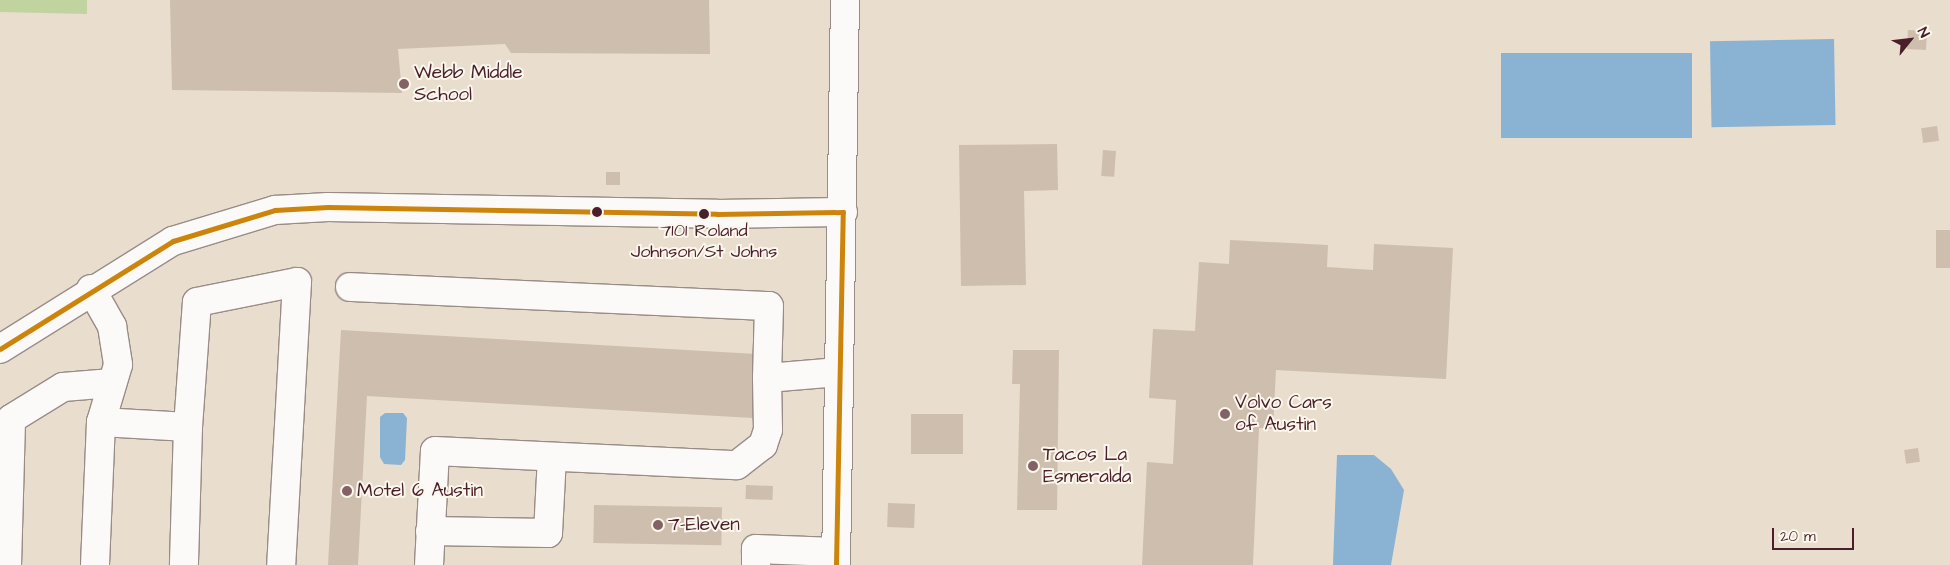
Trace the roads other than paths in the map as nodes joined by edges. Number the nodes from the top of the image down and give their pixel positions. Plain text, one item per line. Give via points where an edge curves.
1 (845, 0) edge
2 (843, 212) junction
3 (350, 287) dead end
4 (92, 289) junction
5 (0, 348) edge
6 (839, 372) junction
7 (767, 378) junction
8 (112, 383) junction
9 (101, 422) junction
10 (188, 427) junction
11 (552, 457) junction
12 (4, 490) edge
13 (430, 531) junction
14 (835, 559) edge
15 (7, 565) edge
16 (95, 565) edge
17 (184, 565) edge
18 (281, 565) edge
19 (429, 565) edge
20 (756, 565) edge

1 - 2 street
2 - 4 street via 717,214 328,207 275,210 173,241
2 - 6 street
3 - 7 street via 768,306
4 - 5 street
4 - 8 street via 112,326 118,365
6 - 7 street
6 - 14 street
7 - 11 street via 768,430 763,446 737,464
8 - 9 street
8 - 12 street via 63,387 11,419
9 - 10 street
9 - 16 street
10 - 17 street
10 - 18 street via 197,302 296,282
11 - 13 street via 548,533
11 - 13 street via 434,451
12 - 15 street
13 - 19 street
14 - 20 street via 756,549

